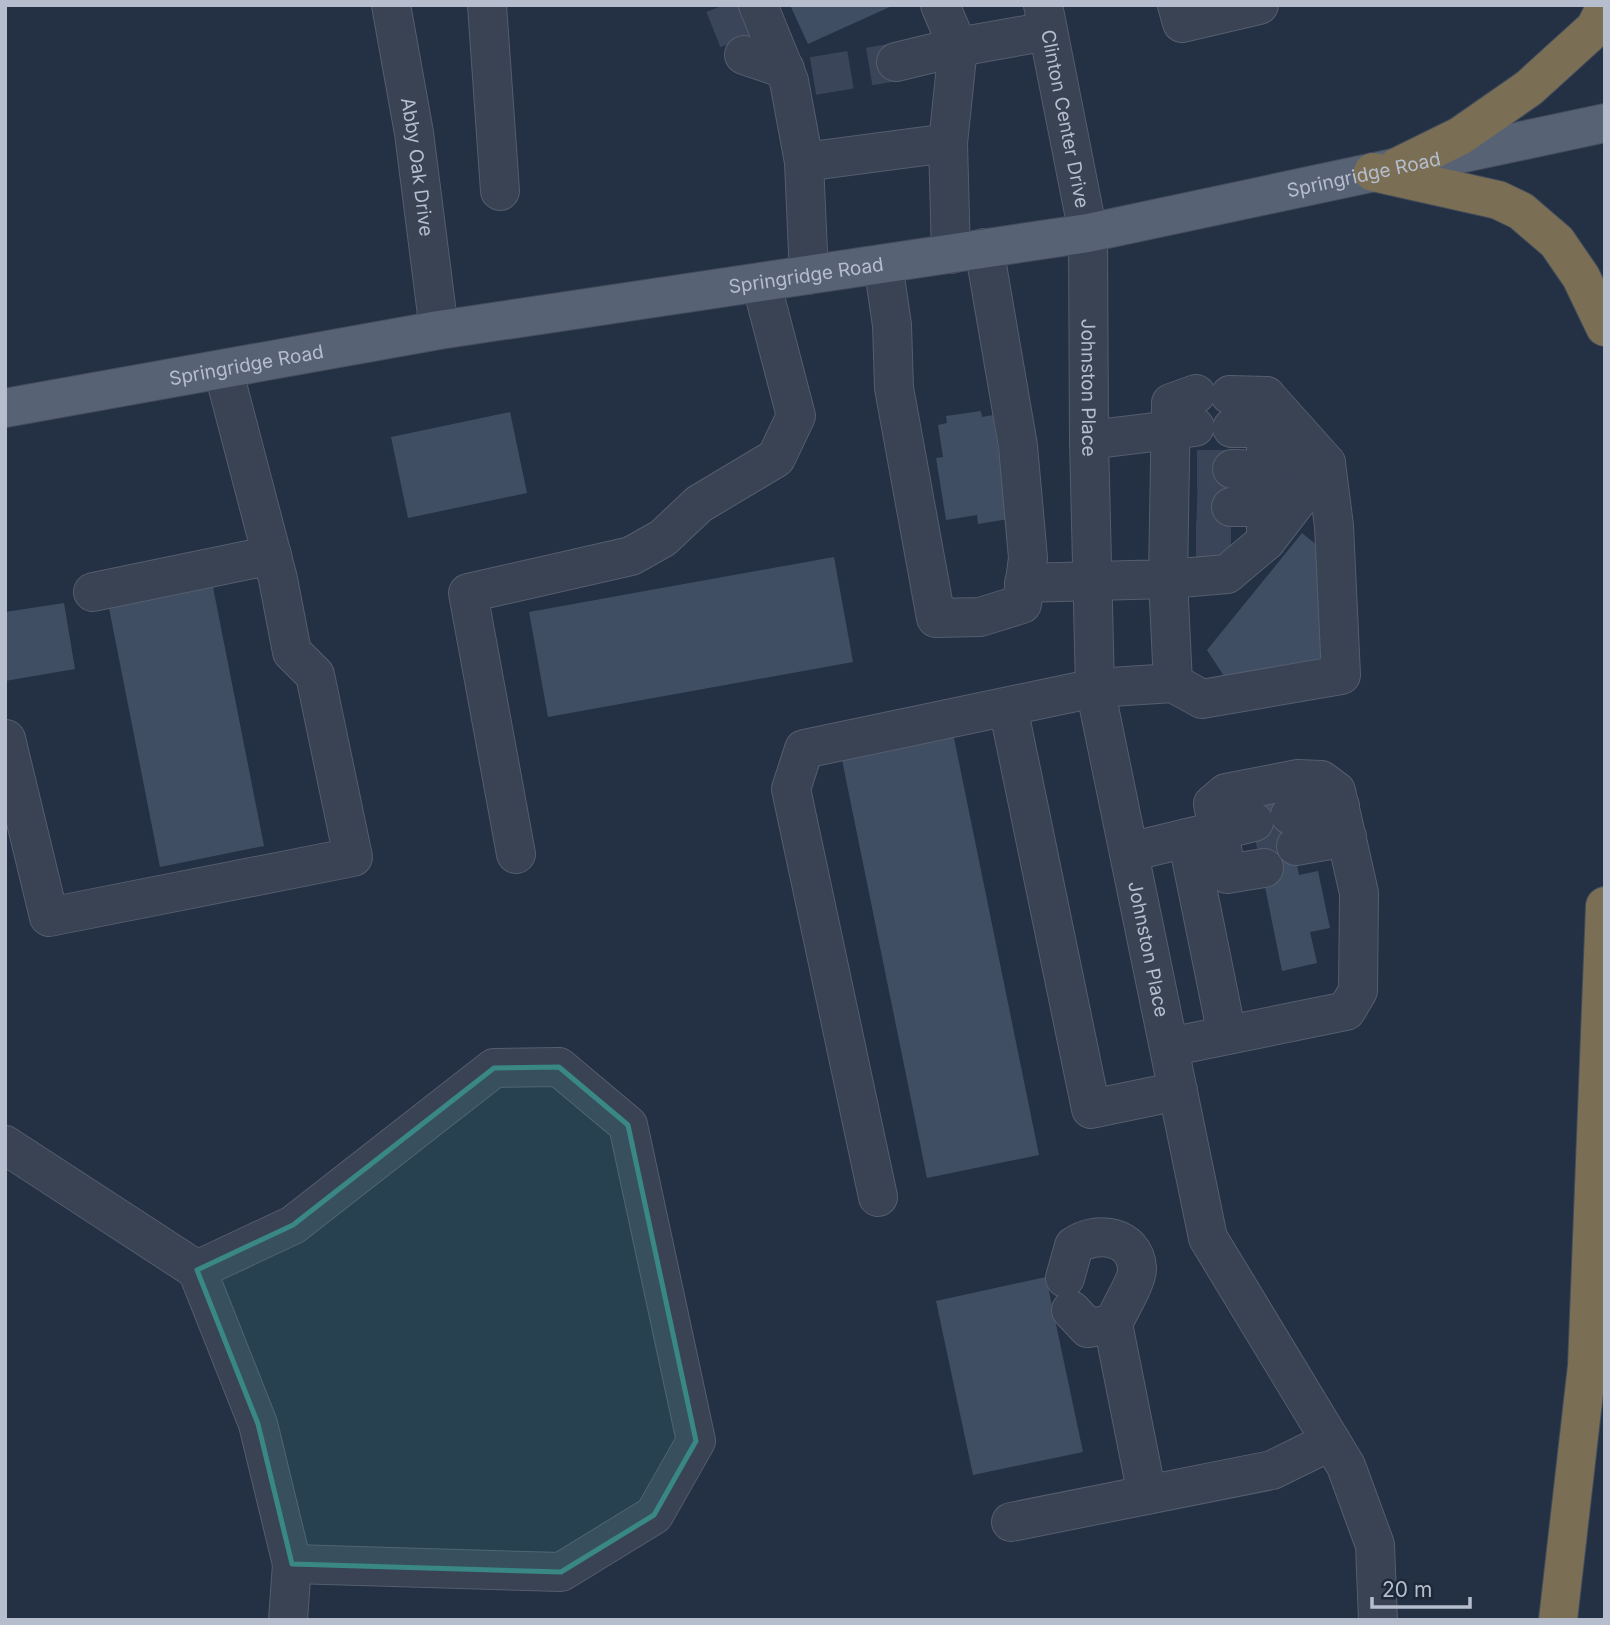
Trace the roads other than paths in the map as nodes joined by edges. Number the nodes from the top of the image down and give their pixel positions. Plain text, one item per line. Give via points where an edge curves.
1 (391, 5) edge
2 (487, 5) edge
3 (758, 5) edge
4 (940, 5) edge
5 (1177, 5) edge
6 (1248, 6) edge
7 (1605, 8) edge
8 (1045, 18) edge
9 (958, 47) junction
10 (744, 55) dead end
11 (896, 62) tunnel mouth
12 (796, 75) junction
13 (1605, 123) edge
14 (948, 143) junction
15 (804, 162) junction
16 (1385, 170) junction
17 (500, 191) dead end
18 (1088, 233) junction
19 (967, 251) junction
20 (883, 264) junction
21 (809, 275) junction
22 (761, 282) junction
23 (1605, 327) edge
24 (439, 330) junction
25 (223, 369) junction
26 (5, 408) edge
27 (1222, 414) junction
28 (1089, 440) junction
29 (1325, 463) junction
30 (1216, 505) junction
31 (272, 555) junction
32 (1168, 579) junction
33 (1092, 581) junction
34 (1024, 583) junction
35 (93, 592) dead end
36 (1172, 683) junction
37 (1096, 688) junction
38 (1008, 707) junction
39 (6, 740) edge
40 (1343, 821) junction
41 (1254, 835) junction
42 (1129, 852) junction
43 (516, 854) dead end
44 (1605, 906) edge
45 (1227, 1035) junction
46 (1169, 1047) junction
47 (1178, 1091) junction
48 (5, 1145) edge
49 (878, 1196) dead end
50 (197, 1270) junction
51 (1113, 1324) junction
52 (1331, 1441) junction
53 (1147, 1494) junction
54 (1011, 1522) dead end
55 (292, 1564) junction
56 (288, 1620) edge
57 (1378, 1620) edge
58 (1558, 1620) edge

1 - 24 street, Abby Oak Drive via 414,133
2 - 17 street
3 - 12 street
4 - 9 street
5 - 6 street via 1182,23
7 - 16 highway via 1595,27 1529,88 1460,136
8 - 9 street
8 - 18 street, Clinton Center Drive
9 - 11 street
9 - 14 street
10 - 12 street
12 - 15 street
13 - 16 main road, Springridge Road
14 - 15 street
14 - 19 street
15 - 21 street
16 - 18 main road, Springridge Road
16 - 23 highway via 1498,200 1521,211 1557,242 1581,276
18 - 19 main road, Springridge Road
18 - 28 street, Johnston Place
19 - 20 main road, Springridge Road
19 - 34 street via 1018,446 1028,558
20 - 21 main road, Springridge Road
20 - 34 street via 892,324 894,388 936,618 980,617 1022,604
21 - 22 main road, Springridge Road
22 - 24 main road, Springridge Road
22 - 43 street via 796,416 776,458 699,504 663,538 631,556 468,593
24 - 25 main road, Springridge Road
25 - 26 main road, Springridge Road
25 - 31 street
27 - 28 street
27 - 29 street
27 - 30 street
27 - 30 street
28 - 33 street, Johnston Place
29 - 30 street
29 - 30 street
29 - 36 street via 1334,526 1341,675 1202,699
30 - 32 street
30 - 32 street via 1227,574
31 - 35 street
31 - 39 street via 292,653 315,675 353,857 49,917
32 - 33 street
32 - 36 street
33 - 34 street
33 - 37 street, Johnston Place
36 - 37 street
37 - 38 street
37 - 42 street, Johnston Place
38 - 47 street via 1091,1110
38 - 49 street via 804,749 791,789
40 - 41 street
40 - 41 street
40 - 41 street via 1321,780 1297,779 1226,793 1213,804
40 - 45 street via 1359,893 1358,991 1346,1011
41 - 42 street
41 - 45 street
42 - 46 street, Johnston Place
44 - 58 highway via 1587,1366
45 - 46 street
46 - 47 street, Johnston Place
47 - 52 street, Johnston Place via 1208,1238
48 - 50 street
50 - 55 street via 258,1424
50 - 55 street via 293,1225 494,1068 559,1067 628,1125 696,1441 654,1515 561,1572
51 - 51 street via 1138,1270 1134,1258 1118,1240 1107,1236 1083,1239 1073,1246 1068,1294 1088,1328
51 - 53 street
52 - 53 street via 1272,1469
52 - 57 street, Johnston Place via 1346,1466 1375,1545
53 - 54 street
55 - 56 street

